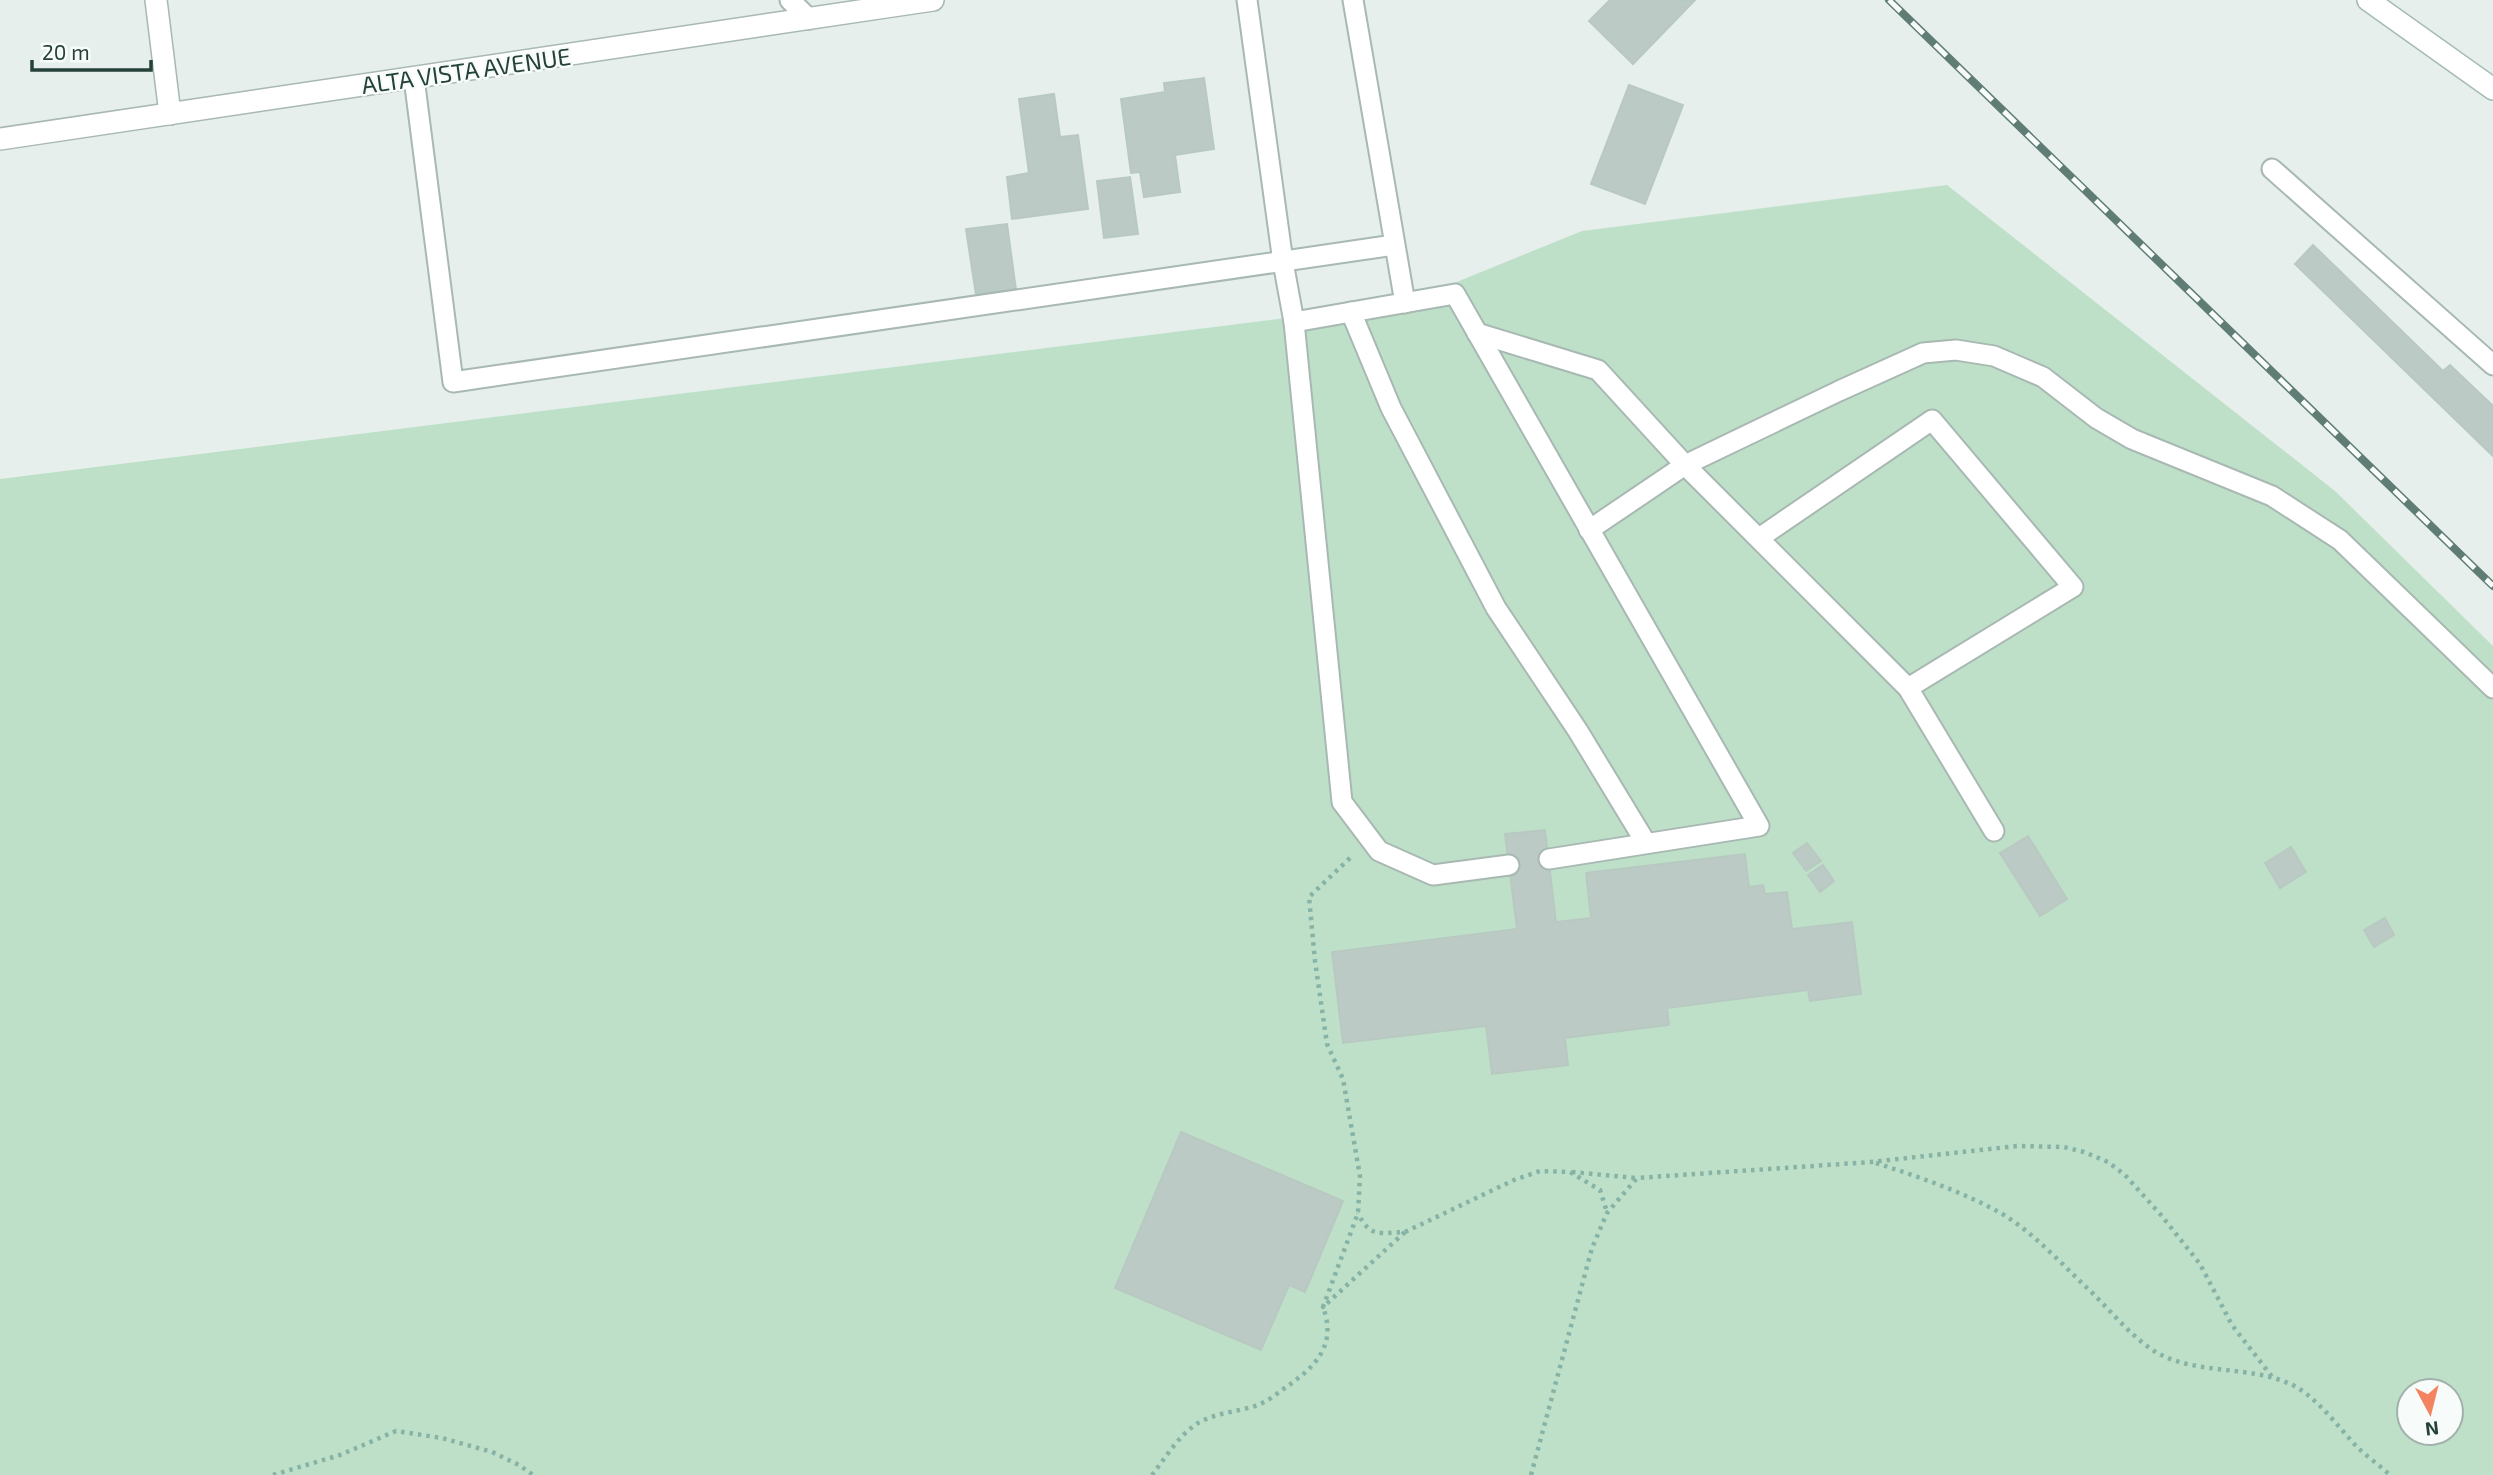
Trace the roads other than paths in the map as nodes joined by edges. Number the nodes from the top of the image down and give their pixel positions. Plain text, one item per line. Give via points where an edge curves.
1 (156, 0) edge
2 (790, 0) edge
3 (933, 0) edge
4 (1247, 0) edge
5 (1353, 0) edge
6 (2368, 0) edge
7 (809, 19) junction
8 (414, 78) junction
9 (2493, 89) edge
10 (170, 114) junction
11 (0, 139) edge
12 (2272, 169) dead end
13 (1394, 245) junction
14 (1283, 262) junction
15 (1405, 303) junction
16 (1351, 312) junction
17 (1294, 322) junction
18 (1477, 333) junction
19 (2493, 365) edge
20 (1685, 465) junction
21 (1589, 530) junction
22 (1759, 538) junction
23 (1908, 688) junction
24 (2493, 688) edge
25 (1994, 831) dead end
26 (1646, 844) junction
27 (1549, 859) dead end
28 (1509, 865) dead end

1 - 10 street
2 - 7 lane
3 - 7 street, ALTA VISTA AVENUE
4 - 14 lane
5 - 13 lane
6 - 9 street
7 - 8 street, ALTA VISTA AVENUE
8 - 10 street, ALTA VISTA AVENUE
8 - 14 lane via 453,382
10 - 11 street, ALTA VISTA AVENUE
12 - 19 lane
13 - 14 lane
13 - 15 lane
14 - 17 lane
15 - 16 lane
15 - 18 lane via 1455,294
16 - 17 lane
16 - 26 lane via 1391,408 1496,608
17 - 28 lane via 1342,802 1379,850 1433,875
18 - 20 lane via 1598,370
18 - 21 lane
20 - 21 lane
20 - 22 lane
20 - 24 lane via 1923,353 1956,350 1993,356 2043,377 2132,439 2272,496 2340,540
21 - 26 lane via 1759,826
22 - 23 lane
22 - 23 lane via 1933,420 2073,587
23 - 25 lane
26 - 27 lane

